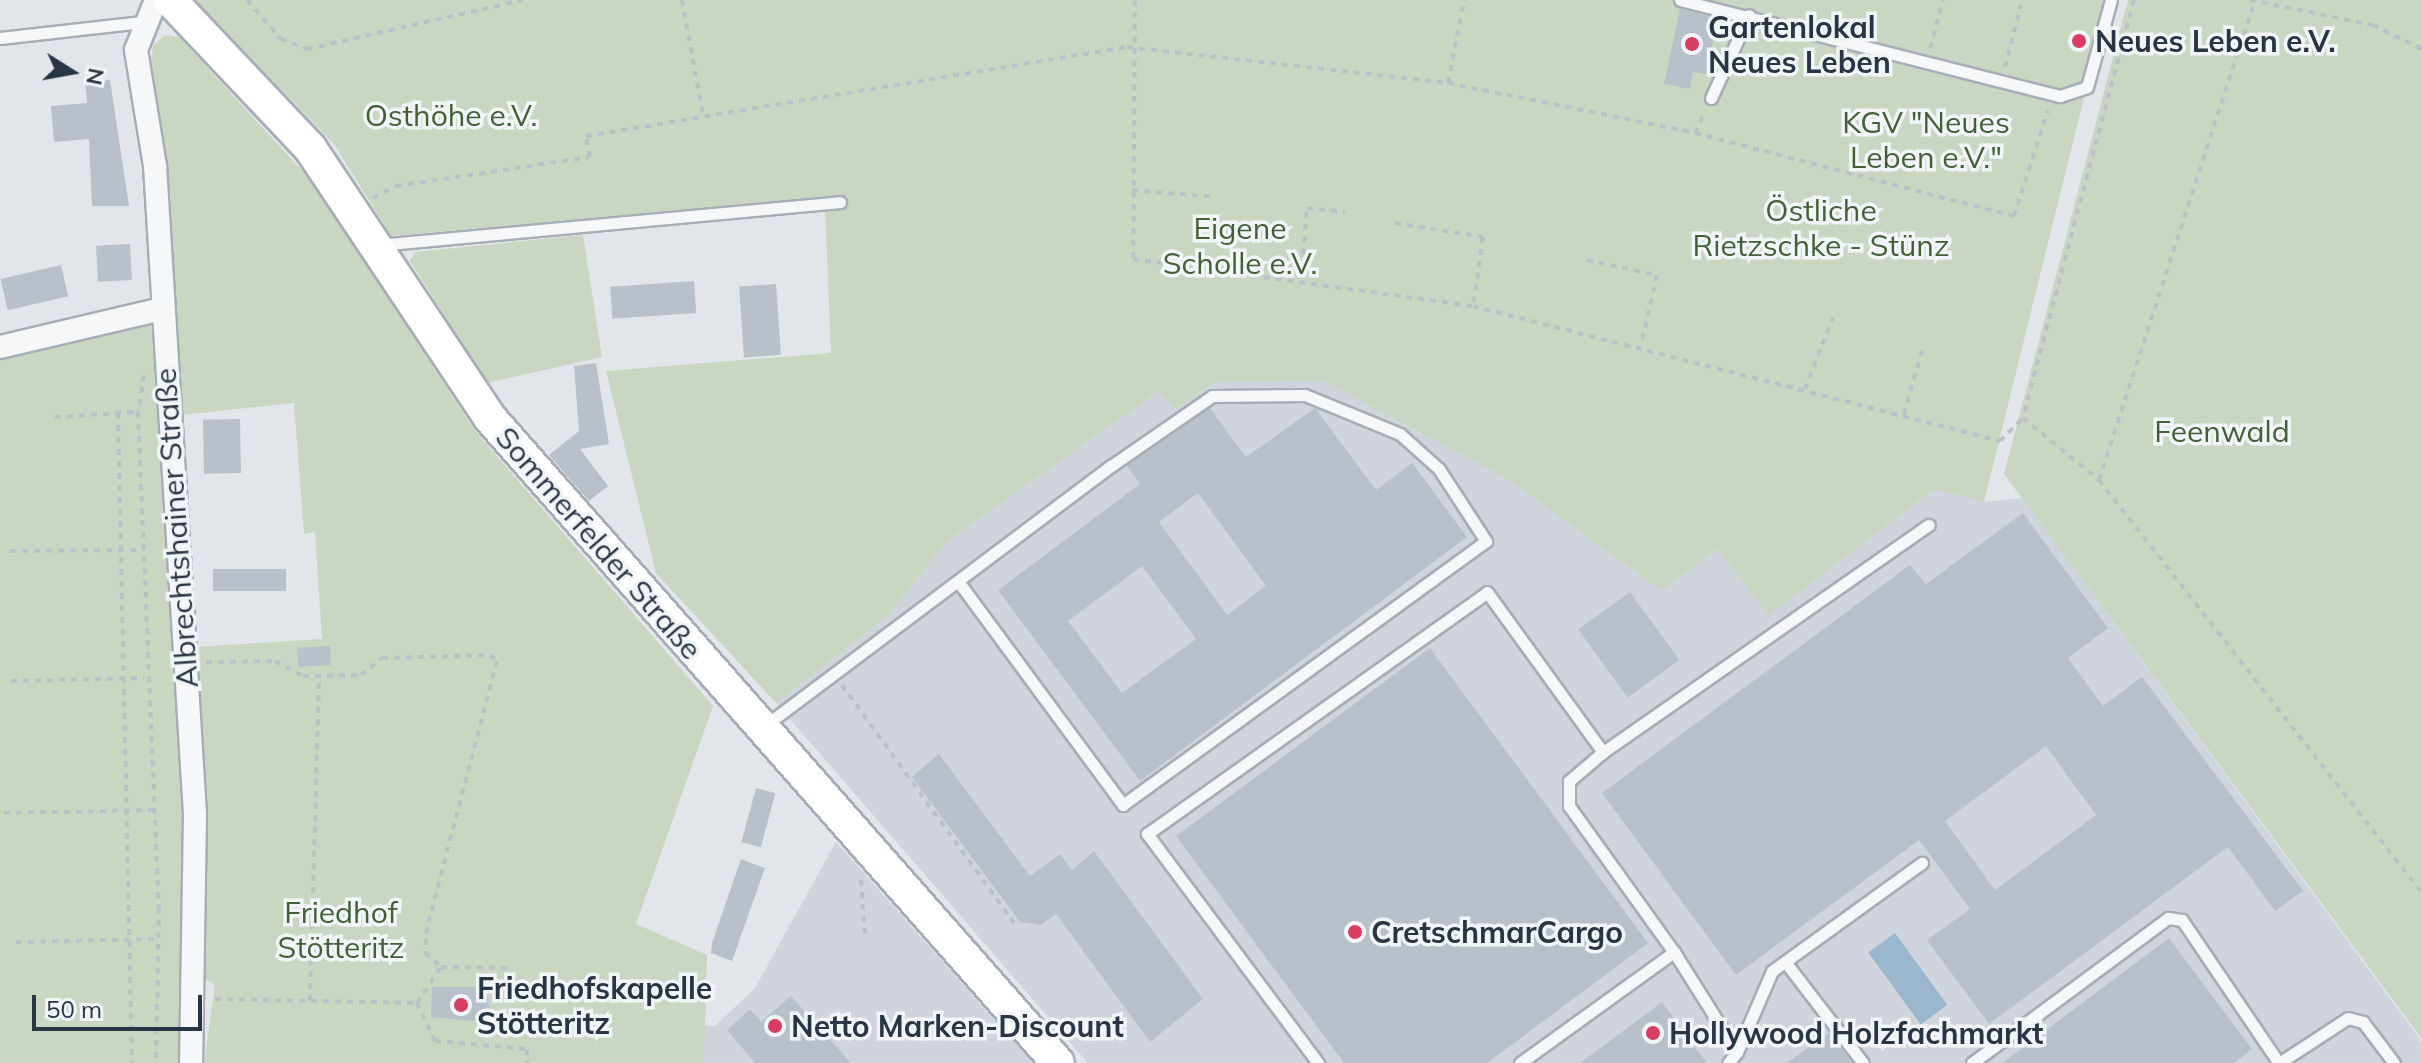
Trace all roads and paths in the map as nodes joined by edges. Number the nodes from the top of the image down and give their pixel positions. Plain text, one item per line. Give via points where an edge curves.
1 (156, 0) edge
2 (170, 0) edge
3 (247, 0) edge
4 (523, 0) edge
5 (682, 0) edge
6 (1135, 0) edge
7 (1464, 0) edge
8 (1680, 0) edge
9 (1943, 0) edge
10 (2111, 0) edge
11 (2134, 0) edge
12 (2253, 0) edge
13 (2021, 5) dead end
14 (1749, 15) junction
15 (142, 22) junction
16 (0, 38) edge
17 (1133, 48) junction
18 (2422, 49) edge
19 (1927, 62) junction
20 (2002, 81) junction
21 (1448, 83) junction
22 (2053, 95) junction
23 (1711, 98) joint
24 (703, 115) junction
25 (1695, 133) junction
26 (1132, 190) junction
27 (1213, 197) dead end
28 (840, 202) dead end
29 (353, 209) junction
30 (1345, 212) dead end
31 (1395, 223) dead end
32 (376, 245) junction
33 (1587, 260) dead end
34 (1301, 278) junction
35 (1473, 306) junction
36 (162, 309) junction
37 (1833, 317) dead end
38 (1641, 345) junction
39 (0, 347) edge
40 (1923, 347) dead end
41 (148, 359) dead end
42 (1805, 389) junction
43 (138, 412) junction
44 (118, 413) junction
45 (1904, 414) junction
46 (55, 417) dead end
47 (2023, 418) junction
48 (2099, 480) junction
49 (1929, 525) dead end
50 (122, 550) junction
51 (141, 550) junction
52 (10, 551) dead end
53 (958, 581) junction
54 (185, 663) junction
55 (834, 674) junction
56 (319, 676) junction
57 (144, 678) junction
58 (125, 679) junction
59 (11, 681) dead end
60 (762, 727) junction
61 (1603, 752) junction
62 (127, 810) junction
63 (154, 810) junction
64 (4, 813) dead end
65 (858, 838) junction
66 (1922, 863) dead end
67 (2422, 893) edge
68 (1018, 928) dead end
69 (865, 937) dead end
70 (158, 939) junction
71 (130, 940) junction
72 (16, 942) dead end
73 (1674, 952) junction
74 (1786, 963) junction
75 (441, 967) junction
76 (508, 968) dead end
77 (192, 998) junction
78 (310, 1001) junction
79 (417, 1003) junction
80 (1737, 1052) junction
81 (132, 1063) edge
82 (156, 1063) edge
83 (191, 1063) edge
84 (527, 1063) edge
85 (1058, 1063) edge
86 (1318, 1063) edge
87 (1520, 1063) edge
88 (1728, 1063) edge
89 (1863, 1063) edge
90 (1972, 1063) edge
91 (2279, 1063) edge
92 (2394, 1063) edge

1 - 15 street, Albrechtshainer Straße
2 - 29 main road, Sommerfelder Straße via 310,148
3 - 4 path via 281,39 307,49
5 - 24 path
6 - 17 path
7 - 21 path
8 - 14 lane
9 - 19 path
10 - 22 lane via 2087,87
11 - 47 path
12 - 18 path via 2373,25
12 - 48 path
13 - 20 path
14 - 19 lane
14 - 23 lane
15 - 16 lane
15 - 36 street, Albrechtshainer Straße via 136,50 155,166
17 - 21 path
17 - 24 path
17 - 26 path
19 - 20 lane
20 - 22 lane
21 - 25 path
22 - 25 path via 2014,216
23 - 25 path
24 - 29 path via 586,136 590,157 396,186
26 - 27 path
26 - 34 path via 1133,259
28 - 32 lane
29 - 32 main road, Sommerfelder Straße
30 - 34 path via 1307,208
31 - 35 path via 1483,237
32 - 60 main road, Sommerfelder Straße via 490,418
33 - 38 path via 1657,275
34 - 35 path
35 - 38 path
36 - 39 street
36 - 54 street, Albrechtshainer Straße
37 - 42 path
38 - 42 path
40 - 45 path
41 - 43 path
42 - 45 path
43 - 44 path
43 - 51 path
44 - 46 path
44 - 50 path
45 - 47 path via 2000,441
47 - 48 path
48 - 67 path
49 - 61 lane
50 - 51 path
50 - 52 path
50 - 58 path
51 - 57 path
53 - 53 lane via 1123,805 1486,541 1439,469 1400,434 1305,395 1212,396
53 - 55 lane
54 - 56 path via 275,661
54 - 77 street, Albrechtshainer Straße via 195,814
55 - 60 lane
55 - 68 path
56 - 75 path via 361,675 382,658 490,655 497,661 427,927 425,953
56 - 78 path
57 - 58 path
57 - 63 path
58 - 59 path
58 - 62 path
60 - 65 main road, Sommerfelder Straße
61 - 73 lane via 1569,781 1569,806
61 - 86 lane via 1487,592 1147,834
62 - 63 path
62 - 64 path
62 - 71 path
63 - 70 path
65 - 69 path
65 - 85 main road, Sommerfelder Straße
66 - 74 lane
70 - 71 path
70 - 82 path
71 - 72 path
71 - 81 path
73 - 80 lane
73 - 87 lane
74 - 80 lane via 1772,971
74 - 89 lane
75 - 76 path
75 - 79 path
77 - 78 path
77 - 83 street, Albrechtshainer Straße
78 - 79 path
79 - 84 path via 435,1041 527,1049
80 - 88 lane
90 - 91 lane via 2168,918 2182,920
91 - 92 lane via 2348,1018 2363,1022

